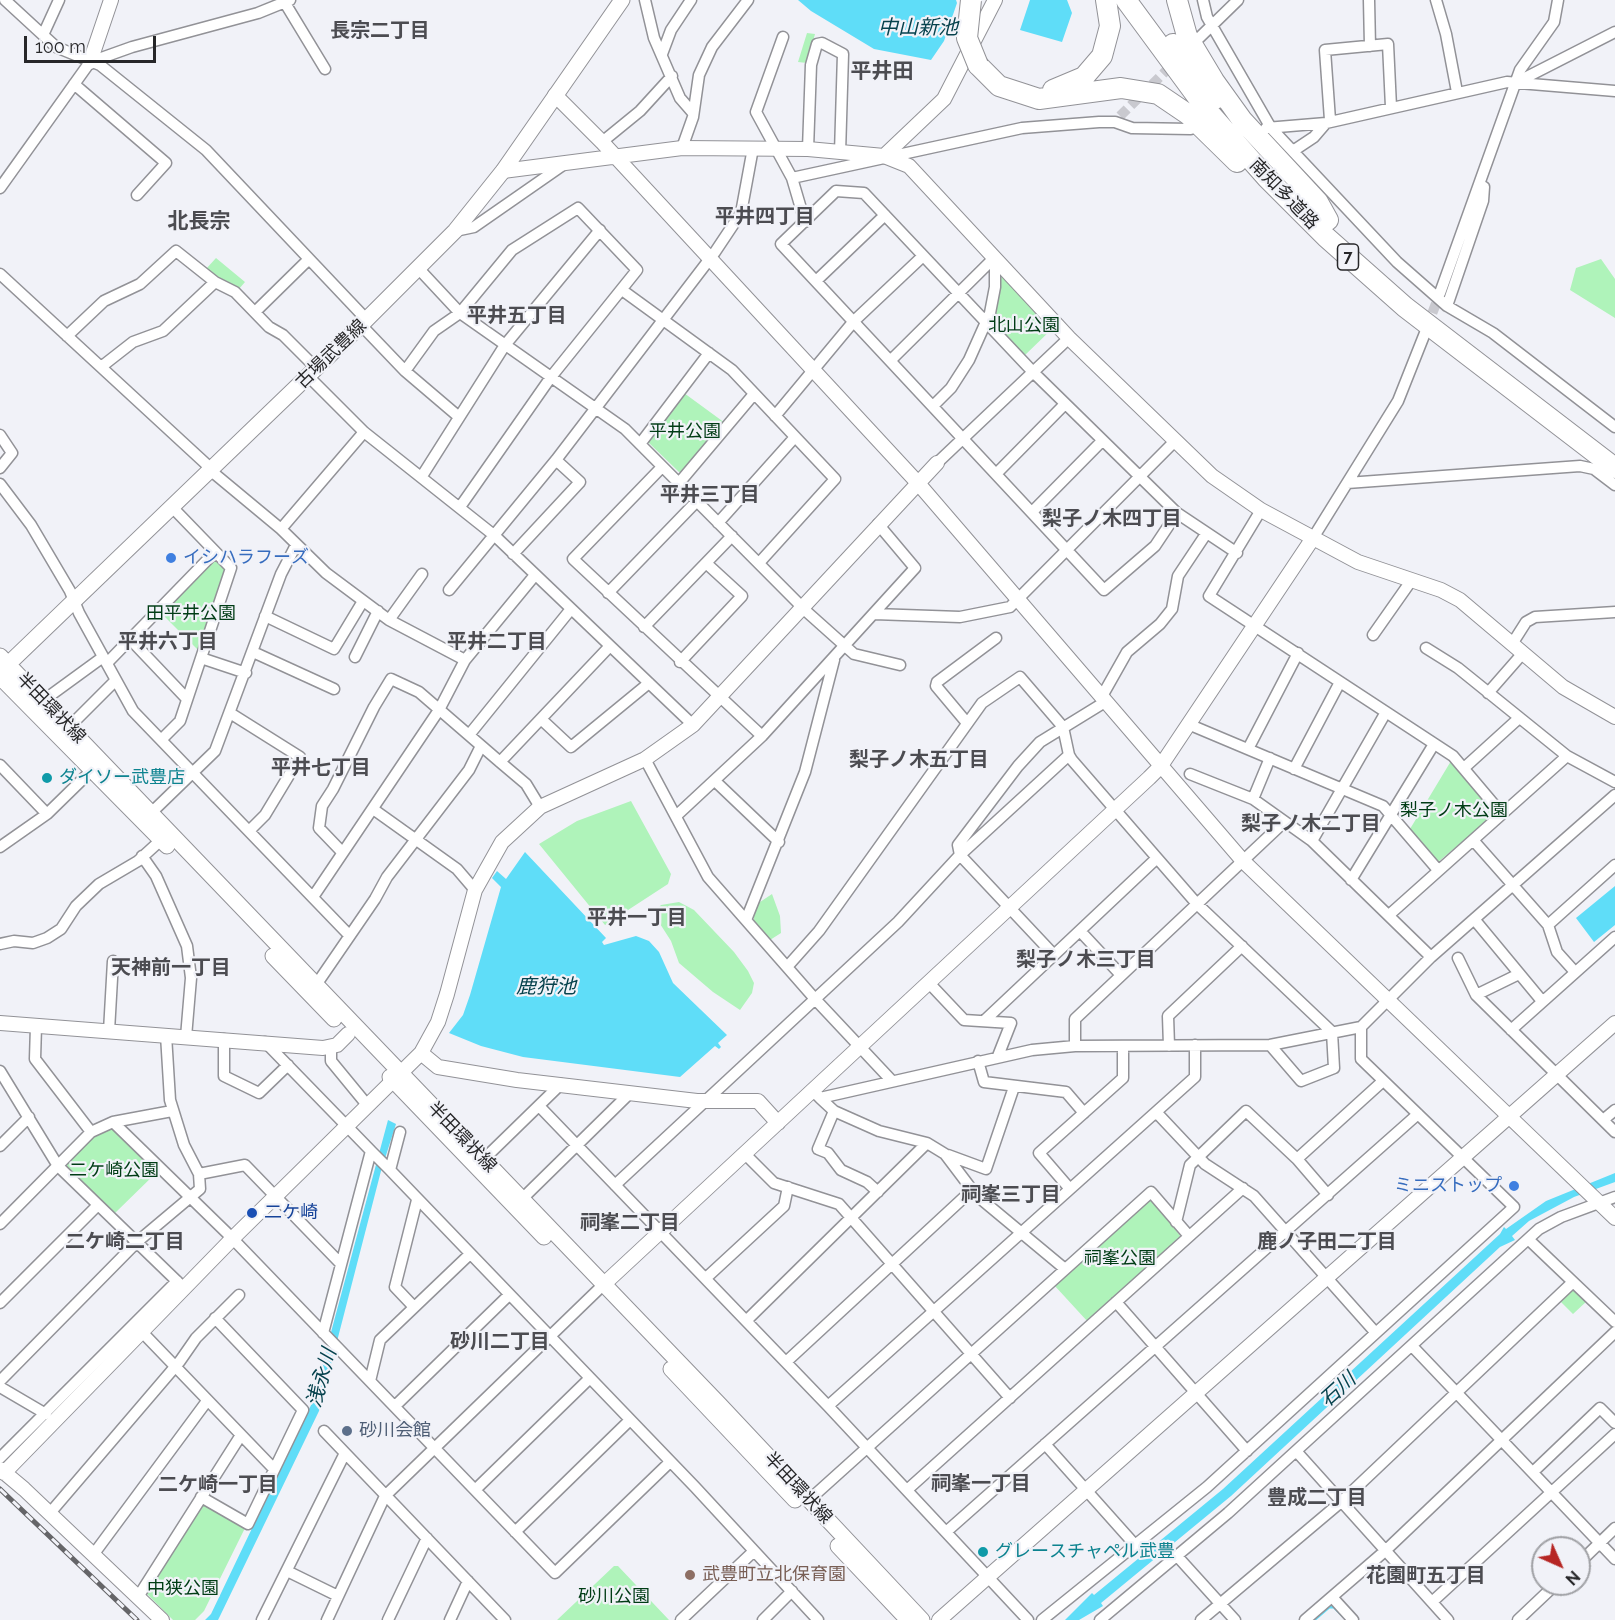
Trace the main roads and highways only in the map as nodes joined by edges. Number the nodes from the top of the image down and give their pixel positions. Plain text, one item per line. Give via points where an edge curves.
1 (971, 0) edge
2 (982, 0) edge
3 (1106, 0) edge
4 (1126, 0) edge
5 (1141, 0) edge
6 (1178, 0) edge
7 (618, 1) edge
8 (983, 63) junction
9 (1327, 229) junction
10 (1615, 452) edge
11 (1615, 468) edge
12 (2, 667) edge
13 (398, 1077) junction
14 (600, 1288) junction
15 (908, 1620) edge
16 (922, 1620) edge

1 - 8 highway, bridge via 967,38
2 - 8 highway via 977,36
3 - 8 highway via 1110,18 1108,40 1098,62 1076,82 1050,90 1033,90 1010,82
4 - 9 highway, 南知多道路 / 7 via 1207,110 1267,178
5 - 9 highway, 南知多道路 / 7 via 1220,105
6 - 9 highway via 1187,36 1214,81 1242,120 1318,202
7 - 12 main road, 古場武豊線 via 503,171 455,231
8 - 9 highway via 999,86 1039,99 1121,88 1158,94 1189,115 1265,189
9 - 10 highway, 南知多道路 / 7
9 - 11 highway, 南知多道路 / 7 via 1405,307
12 - 13 main road, 半田環状線 via 92,770 348,1034
12 - 13 main road, 半田環状線 via 70,726
13 - 14 main road, 半田環状線
13 - 14 main road, 半田環状線 via 522,1198
14 - 15 main road, 半田環状線
14 - 16 main road, 半田環状線

